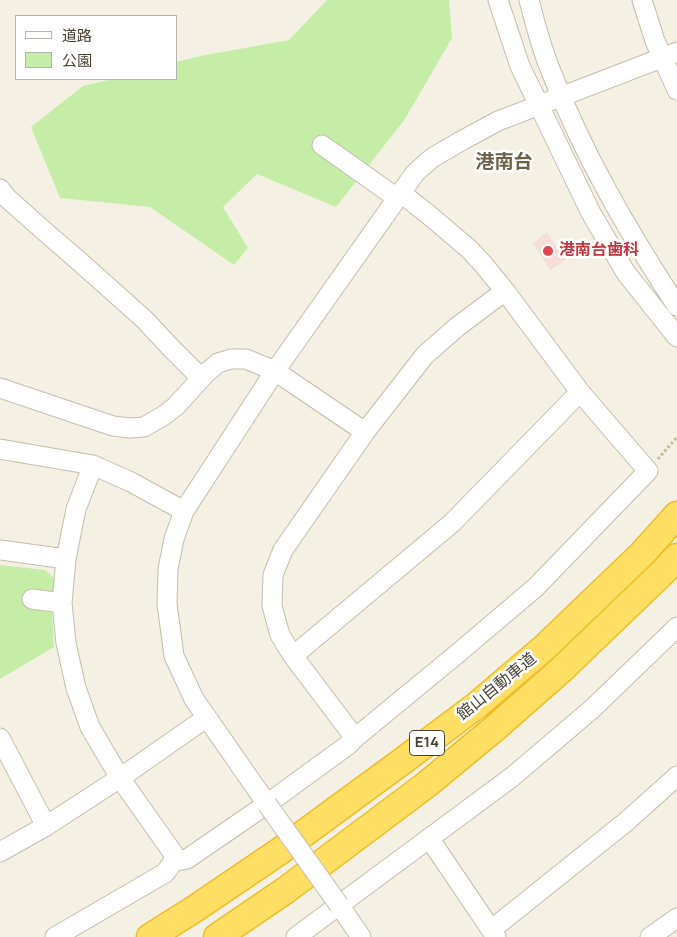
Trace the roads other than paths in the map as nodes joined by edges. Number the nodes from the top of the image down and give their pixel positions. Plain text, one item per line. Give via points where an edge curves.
1 (498, 0) edge
2 (528, 0) edge
3 (642, 0) edge
4 (669, 55) edge
5 (677, 90) edge
6 (561, 97) junction
7 (538, 105) junction
8 (322, 144) dead end
9 (0, 189) edge
10 (399, 195) junction
11 (505, 291) junction
12 (677, 306) edge
13 (677, 337) edge
14 (275, 371) junction
15 (202, 378) junction
16 (0, 388) edge
17 (580, 392) junction
18 (365, 432) junction
19 (0, 449) edge
20 (93, 465) junction
21 (184, 511) junction
22 (677, 516) edge
23 (0, 550) edge
24 (677, 557) edge
25 (66, 559) junction
26 (32, 599) dead end
27 (62, 603) junction
28 (677, 627) edge
29 (292, 656) junction
30 (206, 718) junction
31 (0, 738) edge
32 (355, 738) junction
33 (677, 776) edge
34 (120, 778) junction
35 (267, 804) junction
36 (46, 826) junction
37 (429, 838) junction
38 (0, 852) edge
39 (174, 861) junction
40 (339, 906) junction
41 (677, 918) edge
42 (494, 934) edge
43 (55, 937) edge
44 (150, 937) edge
45 (217, 937) edge
46 (296, 937) edge
47 (361, 937) edge
48 (650, 937) edge

1 - 7 street via 520,66
2 - 6 street
3 - 4 street via 655,41
4 - 5 street
4 - 6 street
6 - 7 street
6 - 12 street via 610,198
7 - 10 street via 498,121 432,158 415,172
7 - 13 street via 591,213 626,273
8 - 10 street
9 - 15 street via 145,320
10 - 11 street via 429,215 468,249
10 - 14 street
11 - 17 street
11 - 18 street via 457,326 425,355
14 - 15 street via 246,359 231,359 218,364
14 - 18 street
14 - 21 street
15 - 16 street via 163,416 144,426 130,428 113,426
17 - 29 street via 452,523
17 - 32 street via 648,470 536,587
18 - 29 street via 283,550 273,575 272,606 280,634
19 - 20 street
20 - 21 street
20 - 25 street via 76,510
21 - 30 street via 168,569 167,604 174,656
22 - 44 highway, 館山自動車道 / E14 via 559,634 477,705 280,851
23 - 25 street
24 - 45 highway, 館山自動車道 / E14 via 562,669 495,728 426,785 286,890
25 - 27 street
26 - 27 street
27 - 34 street via 66,643 76,688 90,727
28 - 37 street via 592,709 520,771
29 - 32 street
30 - 34 street
30 - 35 street
31 - 36 street
32 - 35 street
33 - 42 street
34 - 36 street
34 - 39 street via 173,853
35 - 39 street via 187,859
35 - 40 street, bridge
36 - 38 street
37 - 40 street
37 - 42 street
39 - 43 street via 165,873
40 - 46 street
40 - 47 street
41 - 48 street

